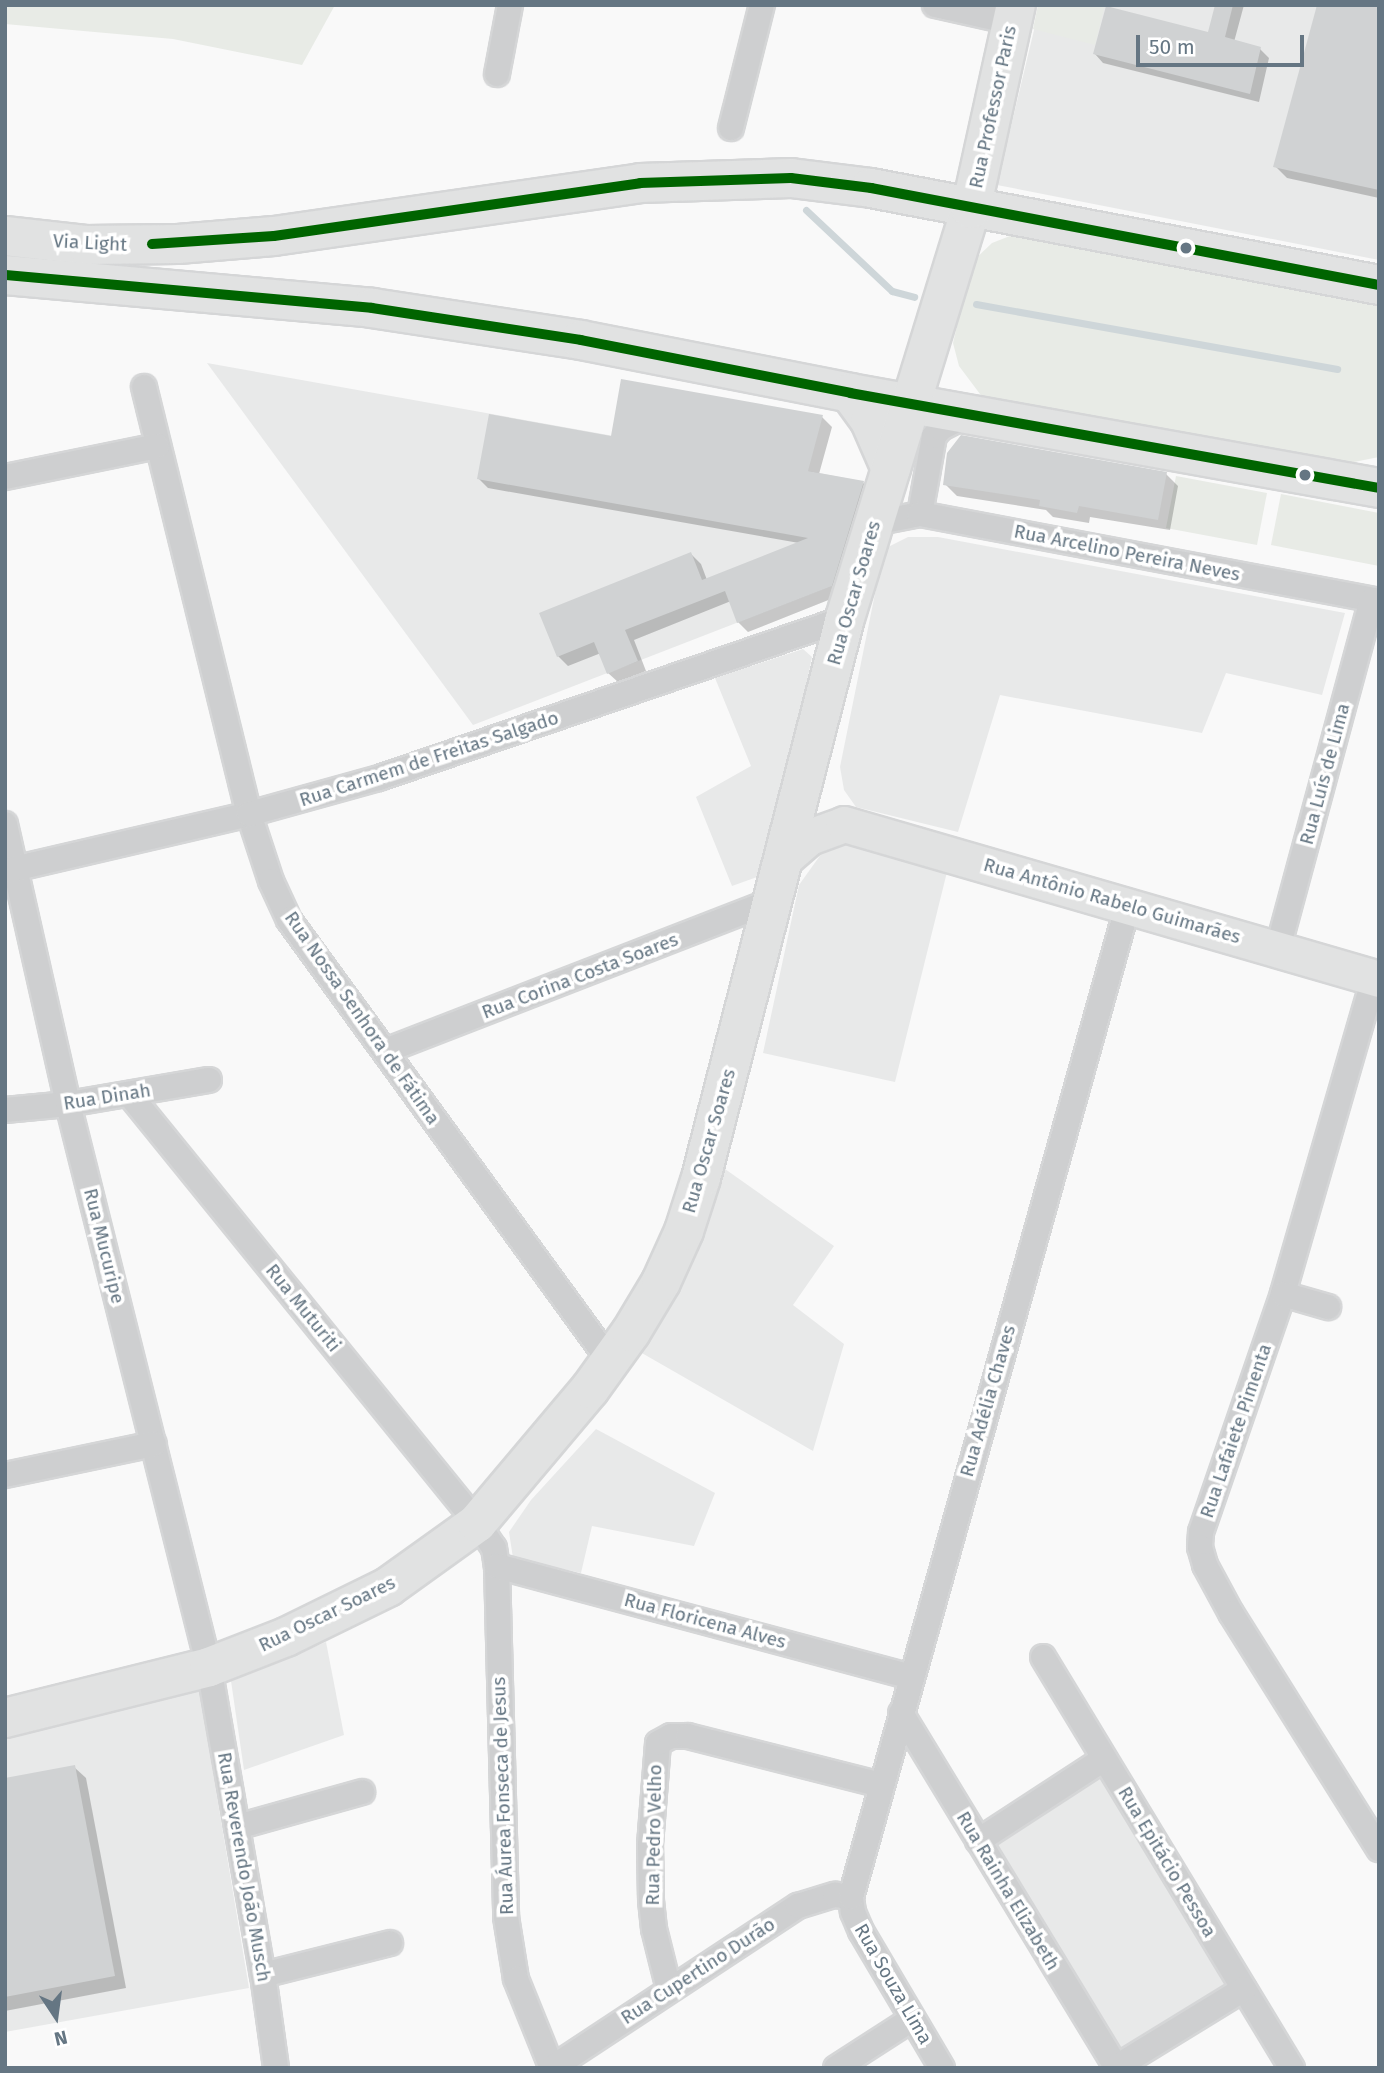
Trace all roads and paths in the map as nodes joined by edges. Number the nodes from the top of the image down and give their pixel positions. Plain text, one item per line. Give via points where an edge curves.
1 (510, 5) edge
2 (762, 5) edge
3 (936, 5) edge
4 (1013, 14) edge
5 (497, 75) dead end
6 (731, 128) dead end
7 (971, 209) junction
8 (5, 236) edge
9 (5, 275) edge
10 (1379, 285) edge
11 (933, 335) junction
12 (144, 387) dead end
13 (850, 393) junction
14 (912, 403) junction
15 (968, 414) junction
16 (157, 446) junction
17 (891, 469) junction
18 (5, 477) edge
19 (1379, 488) edge
20 (920, 514) junction
21 (874, 523) junction
22 (1376, 600) edge
23 (845, 618) junction
24 (806, 770) junction
25 (249, 814) junction
26 (5, 824) edge
27 (844, 824) junction
28 (785, 858) junction
29 (11, 870) edge
30 (774, 900) junction
31 (1128, 905) junction
32 (1278, 948) junction
33 (1377, 979) edge
34 (385, 1051) junction
35 (208, 1080) dead end
36 (129, 1094) junction
37 (68, 1104) junction
38 (5, 1110) edge
39 (1283, 1294) junction
40 (1328, 1307) dead end
41 (610, 1361) junction
42 (154, 1444) junction
43 (5, 1475) edge
44 (477, 1523) junction
45 (497, 1566) junction
46 (1043, 1657) dead end
47 (209, 1667) junction
48 (911, 1677) junction
49 (901, 1713) junction
50 (5, 1718) edge
51 (1104, 1759) junction
52 (881, 1785) junction
53 (362, 1792) dead end
54 (237, 1827) junction
55 (978, 1841) junction
56 (1379, 1849) edge
57 (851, 1898) junction
58 (390, 1943) dead end
59 (264, 1975) junction
60 (669, 1989) junction
61 (1244, 1989) junction
62 (912, 2019) junction
63 (276, 2068) edge
64 (552, 2068) edge
65 (836, 2068) edge
66 (942, 2068) edge
67 (1116, 2068) edge
68 (1292, 2068) edge

1 - 5 street
2 - 6 street
3 - 4 street
4 - 7 main road, Rua Professor Paris
7 - 8 main road, Via Light via 829,181 680,180 226,240 113,245
7 - 10 main road, Via Light
7 - 11 main road, Rua Oscar Soares
9 - 13 main road, Via Light via 372,308 581,340
11 - 14 main road, Rua Oscar Soares
11 - 15 main road via 949,382
12 - 16 street, Rua Nossa Senhora de Fátima
13 - 14 main road, Via Light
13 - 17 main road via 870,421
14 - 15 main road, Via Light
14 - 17 main road, Rua Oscar Soares
15 - 19 main road, Via Light
15 - 20 street via 934,436
16 - 18 street
16 - 25 street, Rua Nossa Senhora de Fátima
17 - 21 main road, Rua Oscar Soares
20 - 21 street, Rua Arcelino Pereira Neves
20 - 22 street, Rua Arcelino Pereira Neves
21 - 23 main road, Rua Oscar Soares
22 - 32 street, Rua Luís de Lima
23 - 24 main road, Rua Oscar Soares
23 - 25 street, Rua Carmem de Freitas Salgado via 462,752
24 - 27 main road
24 - 28 main road, Rua Oscar Soares
25 - 29 street, Rua Carmem de Freitas Salgado
25 - 34 street, Rua Nossa Senhora de Fátima via 289,920
26 - 29 street, Rua Mucuripe
27 - 28 main road via 809,837
27 - 31 main road, Rua Antônio Rabelo Guimarães
28 - 30 main road, Rua Oscar Soares
29 - 37 street, Rua Mucuripe
30 - 34 street, Rua Corina Costa Soares
30 - 41 main road, Rua Oscar Soares via 684,1231 661,1282
31 - 32 main road, Rua Antônio Rabelo Guimarães
31 - 48 street, Rua Adélia Chaves
32 - 33 main road, Rua Antônio Rabelo Guimarães
33 - 39 street, Rua Lafaiete Pimenta
34 - 41 street, Rua Nossa Senhora de Fátima
35 - 36 street, Rua Dinah
36 - 37 street, Rua Dinah
36 - 44 street, Rua Muturiti
37 - 38 street, Rua Dinah
37 - 42 street, Rua Mucuripe
39 - 40 street
39 - 56 street, Rua Lafaiete Pimenta via 1201,1532 1200,1547 1231,1613
41 - 44 main road, Rua Oscar Soares
42 - 43 street
42 - 47 street, Rua Mucuripe
44 - 45 street, Rua Áurea Fonseca de Jesus via 494,1548
44 - 47 main road, Rua Oscar Soares via 388,1587 286,1637
45 - 48 street, Rua Floricena Alves
45 - 64 street, Rua Áurea Fonseca de Jesus via 506,1917 516,1979
46 - 51 street, Rua Epitácio Pessoa
47 - 50 main road, Rua Oscar Soares
47 - 54 street, Rua Reverendo João Musch
48 - 49 street, Rua Adélia Chaves
49 - 52 street, Rua Adélia Chaves
49 - 55 street, Rua Rainha Elizabeth
51 - 55 street
51 - 61 street, Rua Epitácio Pessoa
52 - 57 street, Rua Adélia Chaves
52 - 60 street, Rua Pedro Velho via 688,1736 671,1736 658,1743 651,1900
53 - 54 street
54 - 59 street, Rua Reverendo João Musch
55 - 67 street, Rua Rainha Elizabeth
57 - 60 street, Rua Cupertino Durão via 835,1895 798,1906
57 - 62 street, Rua Souza Lima via 861,1931
58 - 59 street
59 - 63 street, Rua Reverendo João Musch
60 - 64 street, Rua Cupertino Durão
61 - 67 street
61 - 68 street, Rua Epitácio Pessoa
62 - 65 street
62 - 66 street, Rua Souza Lima

